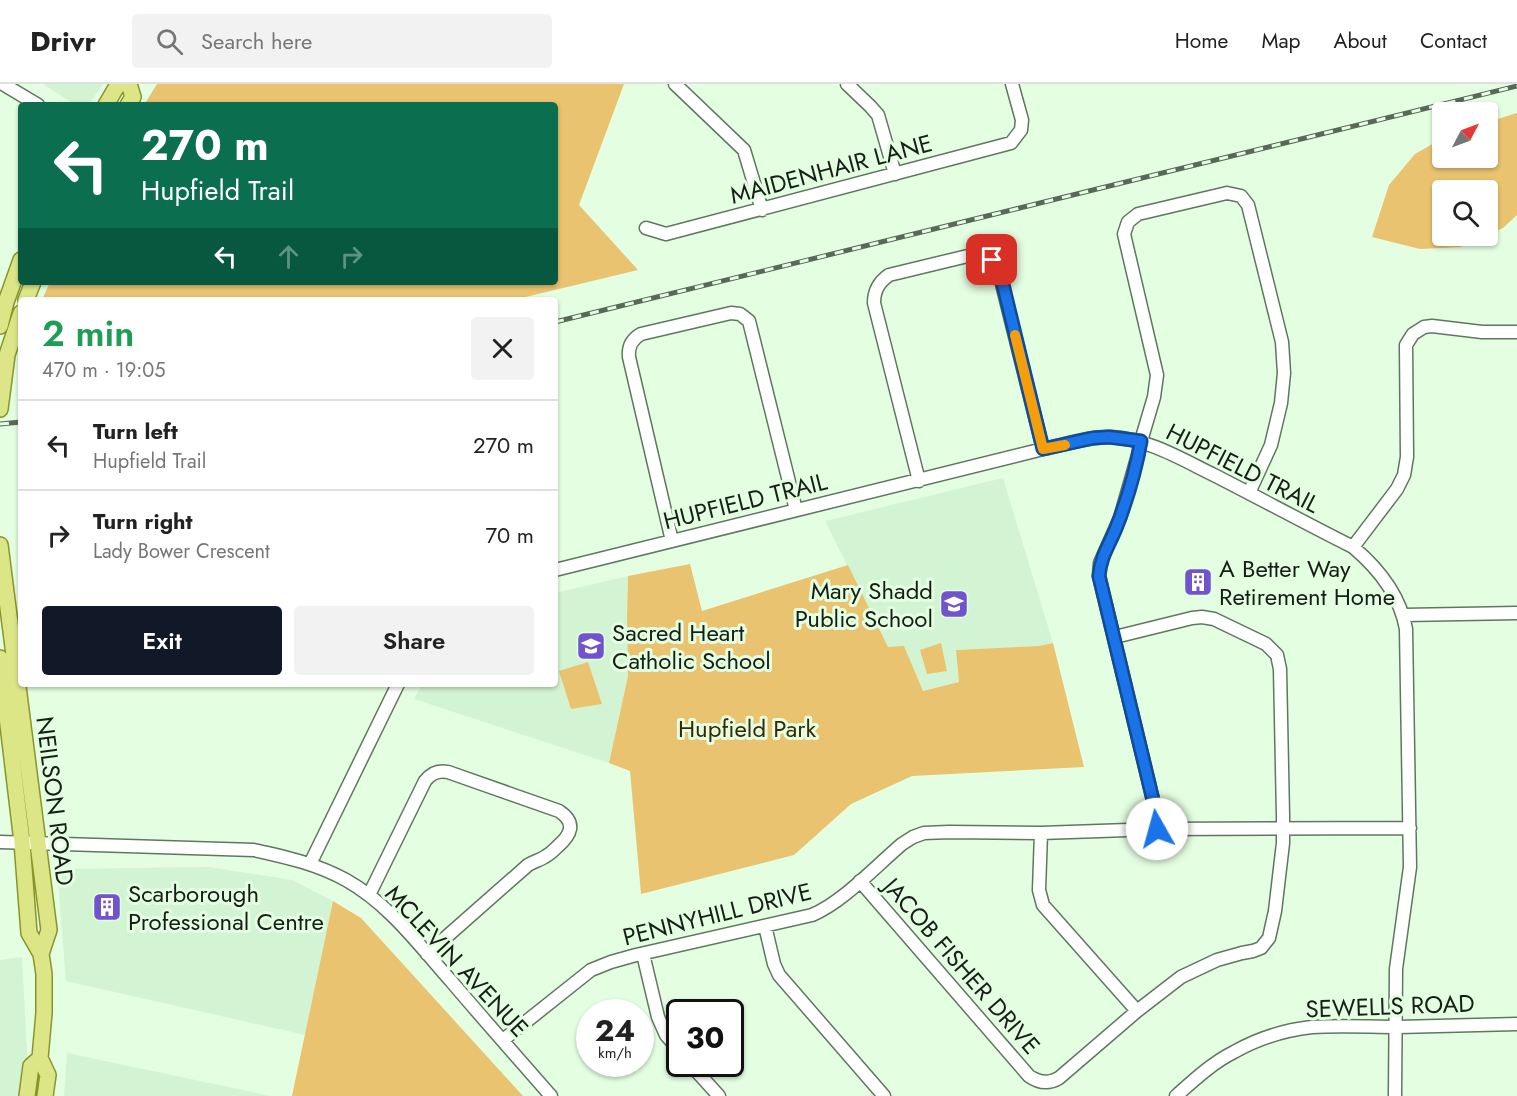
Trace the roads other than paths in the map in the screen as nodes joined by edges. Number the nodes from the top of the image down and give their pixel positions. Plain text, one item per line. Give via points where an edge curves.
1 (3, 84) edge
2 (120, 84) edge
3 (129, 84) edge
4 (675, 84) edge
5 (847, 84) edge
6 (1012, 84) edge
7 (33, 102) edge
8 (108, 102) edge
9 (130, 102) edge
10 (895, 174) junction
11 (762, 210) junction
12 (646, 228) dead end
13 (18, 268) edge
14 (18, 323) edge
15 (0, 326) edge
16 (1517, 332) edge
17 (0, 409) edge
18 (1141, 441) junction
19 (1043, 449) junction
20 (919, 481) junction
21 (1249, 493) junction
22 (796, 510) junction
23 (672, 541) junction
24 (0, 545) edge
25 (1353, 547) junction
26 (558, 569) edge
27 (1517, 613) edge
28 (1404, 615) junction
29 (1115, 637) junction
30 (0, 658) edge
31 (18, 686) edge
32 (18, 687) edge
33 (397, 687) edge
34 (1283, 827) junction
35 (1410, 828) junction
36 (1157, 829) junction
37 (1041, 833) junction
38 (0, 842) edge
39 (22, 842) junction
40 (38, 843) junction
41 (310, 864) junction
42 (860, 881) junction
43 (369, 895) junction
44 (765, 926) junction
45 (41, 954) junction
46 (427, 954) junction
47 (643, 954) junction
48 (1137, 1011) junction
49 (1517, 1024) edge
50 (1395, 1027) junction
51 (666, 1035) edge
52 (503, 1040) junction
53 (40, 1059) junction
54 (702, 1077) edge
55 (27, 1096) edge
56 (45, 1096) edge
57 (551, 1096) edge
58 (719, 1096) edge
59 (884, 1096) edge
60 (1176, 1096) edge
61 (1395, 1096) edge

1 - 7 street
2 - 8 main road
3 - 9 main road via 133,97
4 - 11 street via 744,150
5 - 10 street via 878,116
6 - 10 street, MAIDENHAIR LANE via 1022,120 1021,130 1011,143
10 - 11 street, MAIDENHAIR LANE
11 - 12 street, MAIDENHAIR LANE via 666,234
13 - 15 main road
14 - 17 main road via 7,355
16 - 25 street via 1432,326 1419,329 1409,339 1404,475
18 - 19 street, HUPFIELD TRAIL via 1093,438
18 - 21 street, HUPFIELD TRAIL
18 - 21 street via 1157,375 1124,238 1126,226 1138,214 1227,192 1241,196 1251,214 1282,342 1284,373 1271,445
18 - 29 street via 1120,518 1100,563 1099,576
19 - 20 street, HUPFIELD TRAIL
19 - 20 street via 999,268 992,260 976,254 889,275 879,283 874,303
20 - 22 street, HUPFIELD TRAIL
21 - 25 street, HUPFIELD TRAIL
22 - 23 street, HUPFIELD TRAIL
22 - 23 street via 749,321 730,313 641,334 630,346 629,357
23 - 26 street, HUPFIELD TRAIL
24 - 31 main road, NEILSON ROAD
25 - 28 street, HUPFIELD TRAIL via 1380,574
27 - 28 street
28 - 35 street, HUPFIELD TRAIL
29 - 34 street via 1202,617 1271,647 1280,669
29 - 36 street
30 - 39 main road, NEILSON ROAD
32 - 40 main road, NEILSON ROAD
33 - 41 street
34 - 35 street, PENNYHILL DRIVE
34 - 36 street, PENNYHILL DRIVE
34 - 48 street, JACOB FISHER DRIVE via 1275,912 1266,943 1253,951 1197,968
35 - 50 street, HUPFIELD TRAIL via 1410,867 1396,969
36 - 37 street, PENNYHILL DRIVE
37 - 42 street, PENNYHILL DRIVE via 924,833 902,844
37 - 48 street via 1039,890 1043,905
38 - 39 street, MCLEVIN AVENUE
39 - 40 street, MCLEVIN AVENUE
39 - 45 main road, NEILSON ROAD via 29,933
40 - 41 street, MCLEVIN AVENUE via 254,850
40 - 45 main road, NEILSON ROAD via 49,930
41 - 43 street, MCLEVIN AVENUE
42 - 44 street, PENNYHILL DRIVE via 822,911
42 - 48 street, JACOB FISHER DRIVE via 1033,1079 1045,1082 1059,1078
43 - 46 street, MCLEVIN AVENUE
43 - 46 street via 425,781 433,773 448,772 565,814 570,827 567,838 545,857 528,865
44 - 47 street, PENNYHILL DRIVE
44 - 59 street via 779,975
45 - 53 main road, NEILSON ROAD via 44,1013
46 - 52 street, MCLEVIN AVENUE
47 - 51 street
47 - 52 street, PENNYHILL DRIVE via 591,970
49 - 50 street, SEWELLS ROAD
50 - 60 street, SEWELLS ROAD via 1310,1028 1259,1040 1213,1064
50 - 61 street, HUPFIELD TRAIL
52 - 57 street, MCLEVIN AVENUE
53 - 55 main road, NEILSON ROAD via 31,1066
53 - 56 main road, NEILSON ROAD via 48,1075
54 - 58 street

